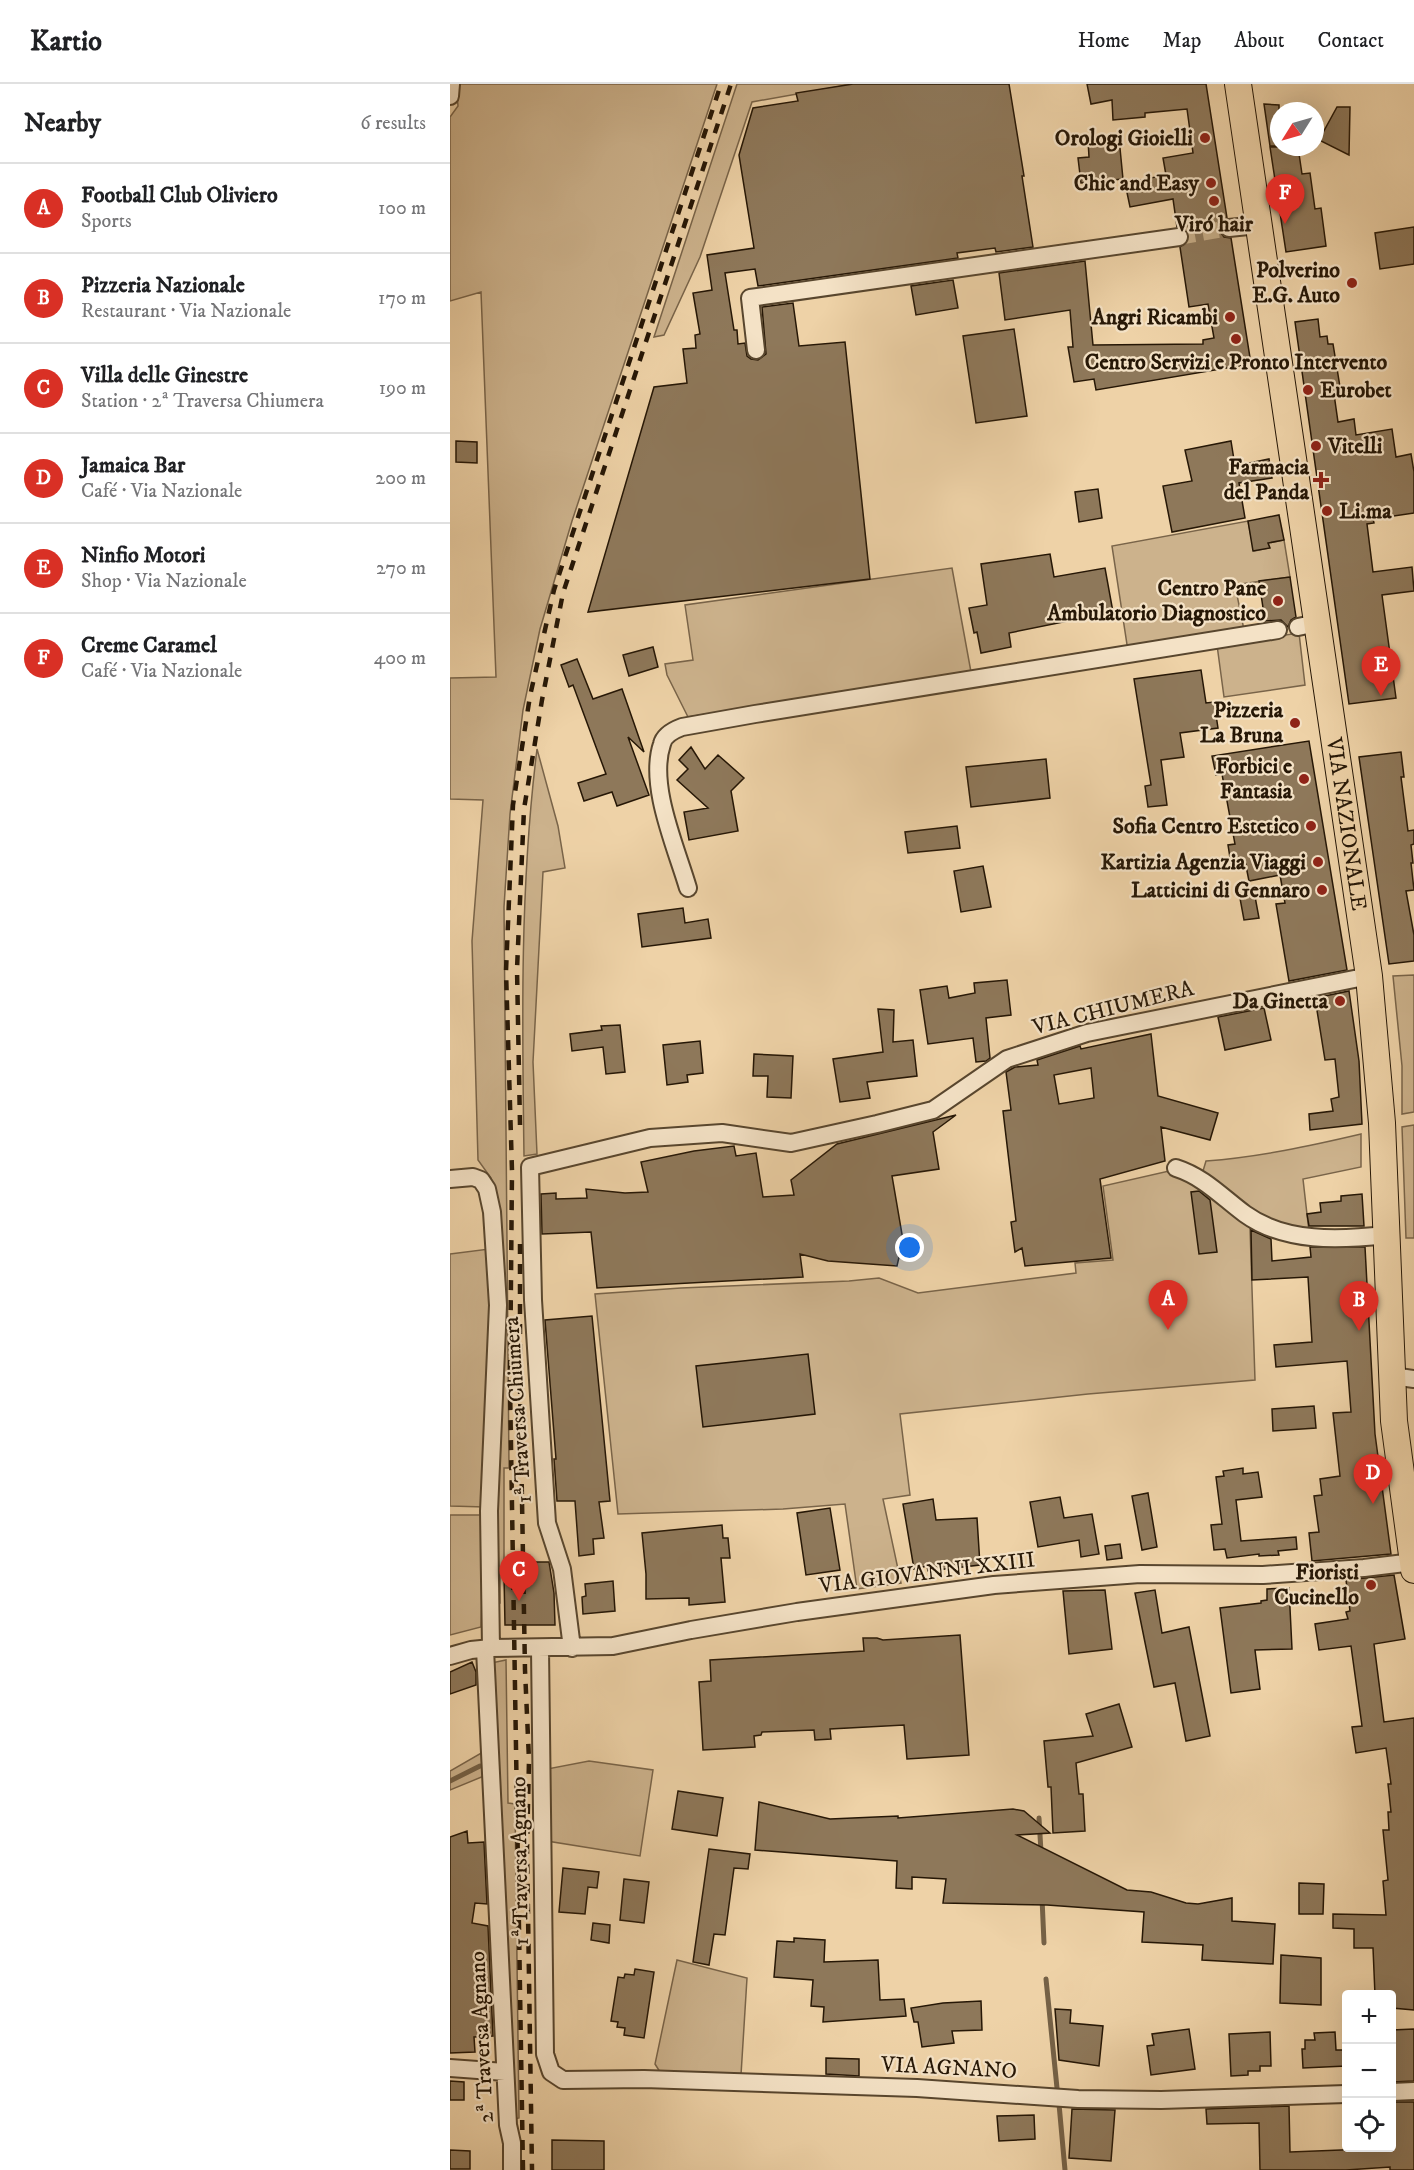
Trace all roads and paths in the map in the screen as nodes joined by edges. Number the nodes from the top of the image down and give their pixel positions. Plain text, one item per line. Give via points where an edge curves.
1 (451, 84) edge
2 (1238, 84) edge
3 (450, 96) edge
4 (1258, 225) junction
5 (1229, 228) tunnel mouth
6 (1179, 237) tunnel mouth
7 (756, 350) dead end
8 (1278, 630) dead end
9 (688, 888) dead end
10 (1369, 976) junction
11 (530, 1167) joint
12 (1176, 1168) dead end
13 (450, 1179) edge
14 (1386, 1235) junction
15 (1403, 1377) edge
16 (1413, 1566) edge
17 (488, 1648) junction
18 (540, 1648) junction
19 (572, 1648) junction
20 (450, 1656) edge
21 (450, 2068) edge
22 (505, 2072) junction
23 (551, 2072) joint
24 (1414, 2091) edge
25 (1396, 2092) edge
26 (1342, 2094) edge
27 (512, 2170) edge

1 - 3 street
2 - 4 main road, VIA NAZIONALE
4 - 5 street
4 - 10 main road, VIA NAZIONALE via 1307,625
6 - 7 street via 750,298
8 - 9 street via 672,730 662,742 658,781
10 - 11 street, VIA CHIUMERA via 1059,1041 1007,1059 933,1110 877,1125 791,1143 722,1133 650,1138
10 - 14 main road, VIA NAZIONALE via 1382,1123
11 - 19 street, 1ª Traversa Chiumera via 533,1300 547,1523 562,1569
12 - 14 street via 1209,1184 1247,1216 1283,1232 1317,1238
13 - 17 street, 2ª Traversa Agnano via 481,1180 492,1212 498,1305
14 - 15 main road, VIA NAZIONALE
15 - 16 main road, VIA NAZIONALE via 1394,1420
16 - 19 street, VIA GIOVANNI XXIII via 1263,1575 1140,1574 994,1585 797,1612 614,1646
17 - 18 street, VIA GIOVANNI XXIII
17 - 20 street, VIA GIOVANNI XXIII
17 - 22 street, 2ª Traversa Agnano
18 - 19 street, VIA GIOVANNI XXIII
18 - 23 street, 1ª Traversa Agnano via 545,2054
21 - 22 street
22 - 27 street, 2ª Traversa Agnano
23 - 26 street, VIA AGNANO via 563,2080 917,2088 1078,2100
24 - 25 street

